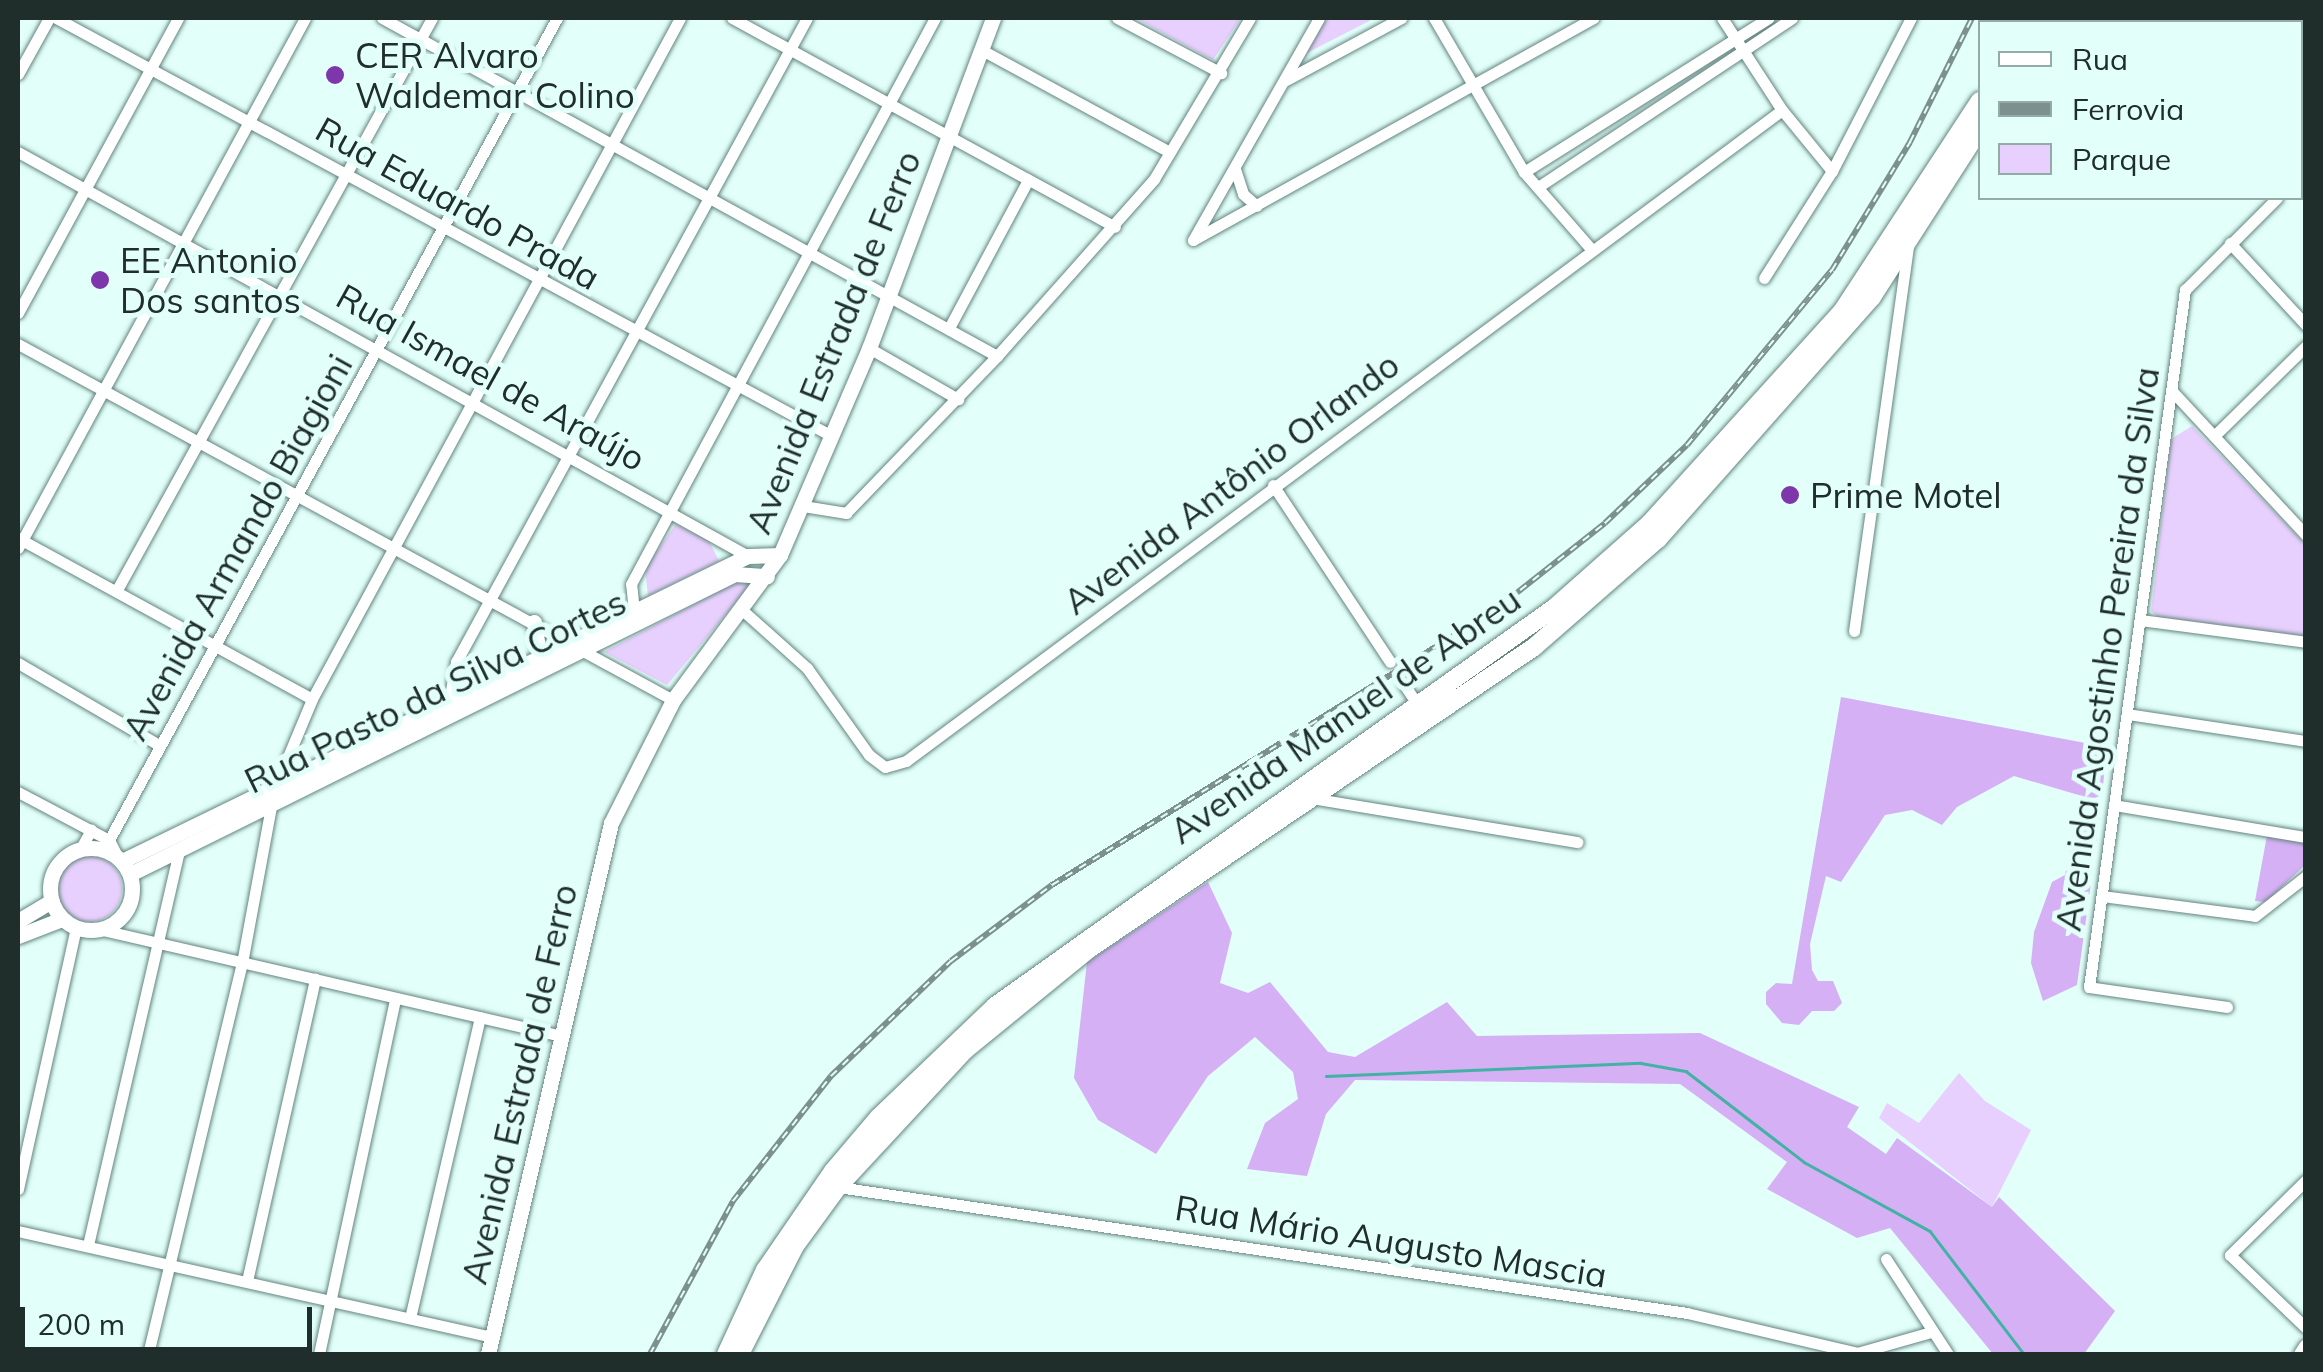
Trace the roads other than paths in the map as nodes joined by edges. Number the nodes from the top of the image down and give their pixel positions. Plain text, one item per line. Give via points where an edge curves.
1 (52, 18) edge
2 (178, 18) edge
3 (305, 18) edge
4 (382, 18) edge
5 (432, 18) edge
6 (557, 18) edge
7 (680, 18) edge
8 (732, 18) edge
9 (807, 18) edge
10 (934, 18) edge
11 (993, 18) edge
12 (1118, 18) edge
13 (1250, 18) edge
14 (1319, 18) edge
15 (1401, 18) edge
16 (1434, 18) edge
17 (1594, 18) edge
18 (1722, 18) edge
19 (1769, 18) edge
20 (1792, 18) edge
21 (1911, 18) edge
22 (420, 38) junction
23 (1736, 38) junction
24 (980, 49) junction
25 (789, 50) junction
26 (1745, 52) junction
27 (151, 68) junction
28 (1221, 73) junction
29 (18, 74) edge
30 (1284, 82) junction
31 (1472, 86) junction
32 (516, 90) junction
33 (887, 104) junction
34 (1978, 104) edge
35 (1782, 110) junction
36 (250, 120) junction
37 (1978, 132) edge
38 (947, 137) junction
39 (614, 145) junction
40 (18, 152) edge
41 (1170, 152) junction
42 (1235, 168) junction
43 (344, 169) junction
44 (1832, 171) junction
45 (1524, 172) junction
46 (1028, 180) junction
47 (87, 187) junction
48 (1538, 187) junction
49 (711, 198) junction
50 (2275, 200) edge
51 (1257, 206) junction
52 (442, 226) junction
53 (1115, 227) junction
54 (185, 240) junction
55 (1909, 241) junction
56 (2230, 242) junction
57 (807, 249) junction
58 (1592, 250) junction
59 (1764, 278) dead end
60 (538, 279) junction
61 (279, 294) junction
62 (887, 295) junction
63 (18, 313) edge
64 (2306, 325) edge
65 (949, 328) junction
66 (637, 335) junction
67 (18, 344) edge
68 (2306, 346) edge
69 (869, 348) junction
70 (377, 349) junction
71 (997, 356) junction
72 (733, 388) junction
73 (100, 390) junction
74 (2172, 390) junction
75 (958, 399) junction
76 (472, 400) junction
77 (832, 436) junction
78 (2214, 436) junction
79 (202, 441) junction
80 (572, 455) junction
81 (1273, 486) junction
82 (297, 494) junction
83 (803, 506) junction
84 (670, 510) junction
85 (2306, 535) edge
86 (19, 542) edge
87 (393, 545) junction
88 (780, 555) junction
89 (748, 556) junction
90 (767, 576) junction
91 (118, 588) junction
92 (494, 599) junction
93 (741, 609) junction
94 (634, 611) junction
95 (2140, 620) junction
96 (534, 622) junction
97 (1854, 631) dead end
98 (2306, 642) edge
99 (214, 644) junction
100 (578, 647) junction
101 (540, 660) junction
102 (1390, 662) dead end
103 (18, 663) edge
104 (1403, 683) dead end
105 (312, 699) junction
106 (673, 700) junction
107 (449, 702) junction
108 (1416, 702) junction
109 (2127, 714) junction
110 (2306, 741) edge
111 (158, 745) junction
112 (274, 790) junction
113 (18, 792) edge
114 (1317, 799) junction
115 (2114, 804) junction
116 (269, 807) junction
117 (92, 830) junction
118 (2306, 837) edge
119 (109, 840) junction
120 (1577, 842) dead end
121 (82, 848) junction
122 (178, 854) junction
123 (123, 864) junction
124 (2306, 876) edge
125 (2102, 896) junction
126 (51, 901) junction
127 (18, 921) edge
128 (69, 923) junction
129 (98, 929) junction
130 (18, 936) edge
131 (160, 944) junction
132 (242, 962) junction
133 (315, 979) junction
134 (395, 998) junction
135 (2227, 1007) dead end
136 (480, 1018) junction
137 (558, 1036) junction
138 (2306, 1180) edge
139 (838, 1187) junction
140 (18, 1189) edge
141 (18, 1230) edge
142 (88, 1245) junction
143 (1886, 1259) dead end
144 (169, 1262) junction
145 (247, 1282) junction
146 (332, 1301) junction
147 (410, 1318) junction
148 (2306, 1328) edge
149 (1931, 1332) junction
150 (492, 1337) junction
151 (2306, 1346) edge
152 (148, 1354) edge
153 (319, 1354) edge
154 (488, 1354) edge
155 (726, 1354) edge
156 (740, 1354) edge
157 (1948, 1354) edge
158 (2301, 1354) edge

1 - 27 street, Rua Eduardo Prada
1 - 29 street
2 - 27 street
3 - 36 street
4 - 22 street
5 - 22 street
6 - 32 street, Avenida Armando Biagioni
7 - 39 street
8 - 25 street
9 - 25 street
10 - 33 street
11 - 24 street, Avenida Estrada de Ferro
12 - 28 street
13 - 28 street
14 - 30 street
15 - 30 street
16 - 31 street
17 - 31 street
18 - 23 street
19 - 23 street
20 - 26 street
21 - 44 street
22 - 32 street
22 - 43 street
23 - 26 street
23 - 45 street
24 - 38 street, Avenida Estrada de Ferro
24 - 41 street
25 - 33 street
25 - 49 street
26 - 35 street
26 - 48 street
27 - 36 street, Rua Eduardo Prada
27 - 47 street
28 - 41 street
30 - 42 street
31 - 45 street
31 - 51 street
32 - 39 street
32 - 52 street, Avenida Armando Biagioni
33 - 38 street
33 - 57 street
34 - 108 main road, Avenida Manuel de Abreu via 1888,250 1762,406 1604,566
35 - 44 street
35 - 58 street, Avenida Antônio Orlando
36 - 43 street, Rua Eduardo Prada
36 - 54 street
37 - 55 main road, Avenida Manuel de Abreu
38 - 46 street
38 - 62 street, Avenida Estrada de Ferro
39 - 49 street
39 - 60 street
40 - 47 street, Rua Ismael de Araújo
41 - 53 street
42 - 51 street via 1238,186
42 - 51 street via 1193,240
43 - 52 street, Rua Eduardo Prada
43 - 61 street
44 - 59 street
45 - 48 street
46 - 53 street
46 - 65 street
47 - 54 street, Rua Ismael de Araújo
47 - 63 street
48 - 58 street
49 - 57 street
49 - 66 street
50 - 56 street
52 - 60 street, Rua Eduardo Prada
52 - 70 street, Avenida Armando Biagioni
53 - 71 street
54 - 61 street, Rua Ismael de Araújo
54 - 73 street
55 - 97 street
55 - 114 main road, Avenida Manuel de Abreu via 1794,392 1608,586 1534,647
56 - 64 street
56 - 74 street, Avenida Agostinho Pereira da Silva via 2185,290
57 - 62 street
57 - 72 street
58 - 81 street, Avenida Antônio Orlando
60 - 66 street, Rua Eduardo Prada
60 - 76 street
61 - 70 street, Rua Ismael de Araújo
61 - 79 street
62 - 65 street
62 - 69 street, Avenida Estrada de Ferro
65 - 71 street
66 - 72 street, Rua Eduardo Prada
66 - 80 street
67 - 73 street
68 - 78 street
69 - 75 street
69 - 77 street, Avenida Estrada de Ferro
70 - 76 street, Rua Ismael de Araújo
70 - 82 street, Avenida Armando Biagioni
71 - 75 street
72 - 77 street, Rua Eduardo Prada
72 - 84 street
73 - 79 street
73 - 86 street
74 - 78 street
74 - 95 street, Avenida Agostinho Pereira da Silva
75 - 83 street via 846,513
76 - 80 street, Rua Ismael de Araújo
76 - 87 street
77 - 83 street, Avenida Estrada de Ferro
78 - 85 street
79 - 82 street
79 - 91 street
80 - 84 street, Rua Ismael de Araújo
80 - 92 street
81 - 93 street, Avenida Antônio Orlando via 906,761 885,767 869,755 807,668
81 - 102 street
82 - 87 street
82 - 99 street, Avenida Armando Biagioni
83 - 88 street, Avenida Estrada de Ferro
84 - 89 street, Rua Ismael de Araújo
84 - 94 street via 631,584
86 - 91 street
87 - 92 street
87 - 105 street
88 - 89 street
88 - 90 street, Avenida Estrada de Ferro
89 - 94 street, Rua Pasto da Silva Cortes
90 - 93 street, Avenida Estrada de Ferro
90 - 100 street, Rua Pasto da Silva Cortes via 735,574
91 - 99 street
92 - 96 street
92 - 107 street via 456,662
93 - 106 street, Avenida Estrada de Ferro
94 - 100 street, Rua Pasto da Silva Cortes
95 - 98 street
95 - 109 street, Avenida Agostinho Pereira da Silva
96 - 100 street
96 - 101 street
99 - 105 street
99 - 111 street, Avenida Armando Biagioni
100 - 101 street, Rua Pasto da Silva Cortes
100 - 106 street
100 - 116 street, Rua Pasto da Silva Cortes
101 - 107 street, Rua Pasto da Silva Cortes
103 - 111 street
104 - 108 street
105 - 112 street
106 - 137 street, Avenida Estrada de Ferro via 611,823
107 - 112 street, Rua Pasto da Silva Cortes
108 - 155 main road, Avenida Manuel de Abreu via 1055,958 940,1055 879,1117 795,1222
109 - 110 street
109 - 115 street, Avenida Agostinho Pereira da Silva
111 - 119 street, Avenida Armando Biagioni
112 - 116 street
112 - 123 street, Rua Pasto da Silva Cortes
113 - 117 street
114 - 120 street
114 - 139 main road, Avenida Manuel de Abreu via 1030,995 919,1096
115 - 118 street
115 - 125 street, Avenida Agostinho Pereira da Silva
116 - 122 street, Rua Pasto da Silva Cortes
116 - 132 street
117 - 119 street
117 - 121 street
119 - 123 street
121 - 123 street
121 - 126 street via 55,868
122 - 123 street, Rua Pasto da Silva Cortes
122 - 131 street
123 - 129 street via 126,909
124 - 125 street via 2277,906 2255,916
125 - 135 street, Avenida Agostinho Pereira da Silva via 2089,988
126 - 127 street
126 - 128 street
128 - 129 street
128 - 130 street
128 - 140 street
129 - 131 street
131 - 132 street
131 - 142 street
132 - 133 street
132 - 144 street
133 - 134 street
133 - 145 street
134 - 136 street
134 - 146 street
136 - 137 street
136 - 147 street
137 - 150 street, Avenida Estrada de Ferro
138 - 148 street via 2230,1254
139 - 149 street, Rua Mário Augusto Mascia via 1687,1313 1857,1353
139 - 156 main road, Avenida Manuel de Abreu via 796,1246
141 - 142 street
142 - 144 street
143 - 149 street
144 - 145 street
144 - 152 street
145 - 146 street
146 - 147 street
146 - 153 street
147 - 150 street
149 - 157 street
150 - 154 street, Avenida Estrada de Ferro
151 - 158 street

